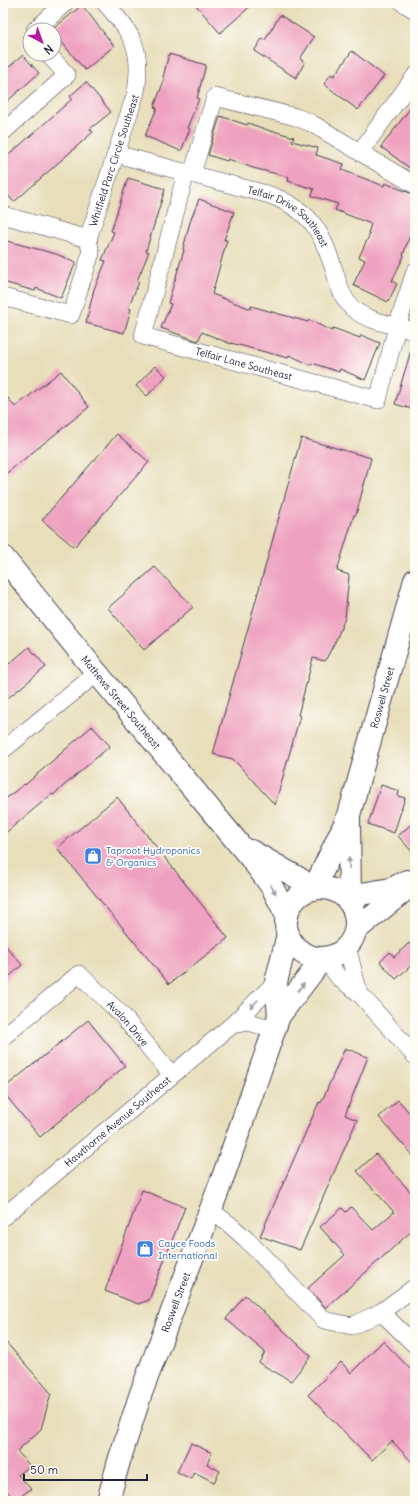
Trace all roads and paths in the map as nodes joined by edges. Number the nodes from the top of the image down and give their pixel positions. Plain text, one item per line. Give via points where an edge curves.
1 (65, 3) edge
2 (105, 3) edge
3 (403, 3) edge
4 (415, 10) edge
5 (44, 22) edge
6 (55, 62) edge
7 (415, 76) edge
8 (3, 132) edge
9 (360, 152) junction
10 (116, 154) junction
11 (189, 173) junction
12 (415, 186) edge
13 (3, 216) edge
14 (88, 239) junction
15 (415, 271) edge
16 (3, 297) edge
17 (397, 327) junction
18 (415, 331) edge
19 (3, 557) edge
20 (415, 580) edge
21 (97, 673) junction
22 (3, 750) edge
23 (349, 815) junction
24 (242, 846) junction
25 (415, 877) edge
26 (415, 882) edge
27 (312, 889) junction
28 (350, 903) junction
29 (287, 925) junction
30 (352, 938) junction
31 (323, 958) junction
32 (276, 982) junction
33 (359, 993) junction
34 (277, 1022) junction
35 (232, 1025) junction
36 (3, 1037) edge
37 (415, 1056) edge
38 (172, 1075) junction
39 (210, 1210) junction
40 (3, 1217) edge
41 (415, 1287) edge
42 (381, 1312) junction
43 (415, 1346) edge
44 (108, 1501) edge

1 - 5 street
2 - 10 street, Whitfield Parc Circle Southeast via 125,26 132,39 139,65 136,92
3 - 4 street
6 - 8 street via 67,75
7 - 9 street
9 - 11 street, Telfair Lane Southeast via 296,116 215,97
9 - 12 street, Telfair Lane Southeast
10 - 11 street, Telfair Drive Southeast
10 - 14 street, Whitfield Parc Circle Southeast
11 - 17 street, Telfair Drive Southeast via 270,195 296,207 311,221 323,238 346,302 363,314
11 - 17 street, Telfair Lane Southeast via 143,336 378,400
13 - 14 street, Whitfield Parc Circle Southeast
14 - 16 street via 91,253 71,315
15 - 17 street, Telfair Lane Southeast
17 - 18 street, Telfair Drive Southeast
19 - 21 street, Mathews Street Southeast
20 - 23 street, Roswell Street
21 - 22 street
21 - 24 street, Mathews Street Southeast
23 - 27 street, Roswell Street
28 -> 23 street, Roswell Street
24 - 27 street, Mathews Street Southeast via 300,879
24 -> 29 street, Mathews Street Southeast via 279,899
25 - 28 street via 391,889 361,894
26 - 30 street
27 - 28 street via 328,888 337,891
27 - 29 street via 295,899 290,907
28 - 30 street via 355,912
29 - 31 street via 292,942 298,949 305,954
29 - 32 street, Roswell Street
30 - 31 street via 340,952
30 - 33 street via 352,971
31 - 33 street via 340,979
34 -> 31 street, Roswell Street
32 - 34 street, Roswell Street
32 -> 35 street, Hawthorne Avenue Southeast
33 - 37 street
34 - 35 street
34 - 39 street, Roswell Street
35 - 38 street, Hawthorne Avenue Southeast
36 - 38 street, Avalon Drive via 79,974 121,1014
38 - 40 street, Hawthorne Avenue Southeast
39 - 42 street via 247,1240 324,1320 352,1326
39 - 44 street, Roswell Street via 141,1393
41 - 42 street
42 - 43 street

